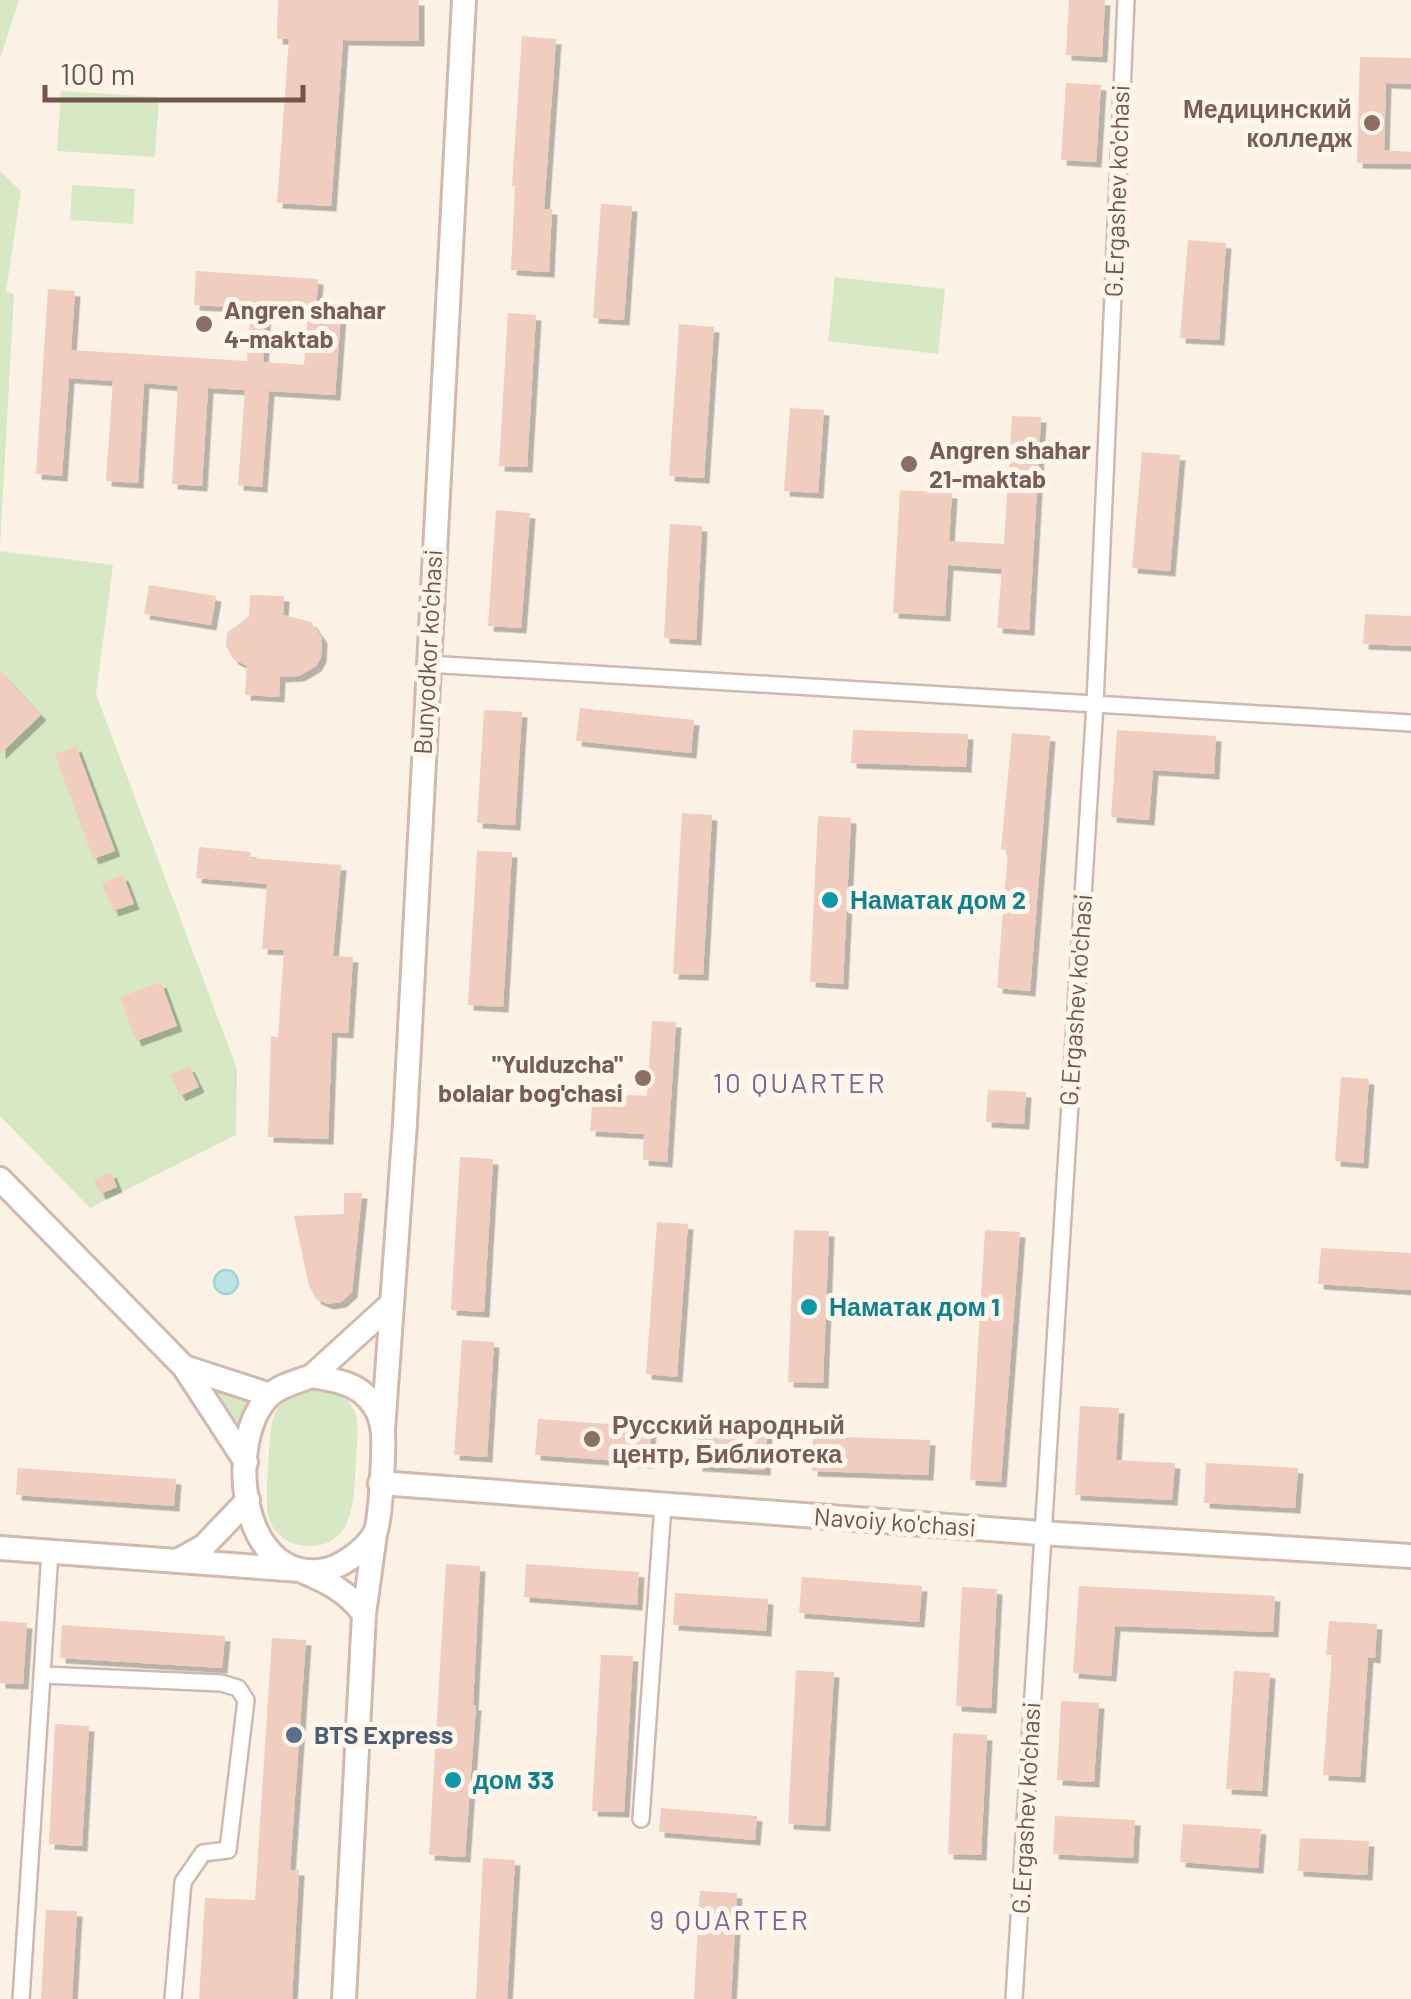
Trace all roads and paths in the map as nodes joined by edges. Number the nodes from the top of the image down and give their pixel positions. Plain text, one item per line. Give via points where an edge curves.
1 (464, 0) edge
2 (1126, 0) edge
3 (427, 664) junction
4 (1095, 704) junction
5 (1411, 722) edge
6 (0, 1179) edge
7 (390, 1305) junction
8 (184, 1367) junction
9 (312, 1376) junction
10 (270, 1395) junction
11 (383, 1430) junction
12 (246, 1462) junction
13 (380, 1483) junction
14 (248, 1500) junction
15 (663, 1504) junction
16 (376, 1532) junction
17 (1041, 1534) junction
18 (0, 1548) edge
19 (50, 1552) junction
20 (1411, 1556) edge
21 (177, 1561) junction
22 (300, 1570) junction
23 (364, 1614) junction
24 (42, 1674) junction
25 (640, 1818) dead end
26 (21, 1999) edge
27 (173, 1999) edge
28 (344, 1999) edge
29 (1014, 1999) edge

1 - 3 main road, Bunyodkor ko'chasi
2 - 4 street, G.Ergashev ko'chasi
3 - 4 street
3 - 7 main road, Bunyodkor ko'chasi
4 - 5 street
4 - 17 street, G.Ergashev ko'chasi
6 - 8 main road
7 - 9 main road
7 - 11 main road, Bunyodkor ko'chasi
8 - 10 main road
8 - 12 main road
9 - 10 main road
9 - 11 main road via 347,1383 367,1396
10 - 12 main road via 254,1420
11 - 13 main road
12 - 14 main road
13 - 15 main road, Navoiy ko'chasi
13 - 16 main road
14 - 21 main road via 204,1546
14 - 22 main road via 260,1542
15 - 17 main road, Navoiy ko'chasi
15 - 25 street
16 - 22 main road via 336,1566
16 - 23 main road
17 - 20 main road, Navoiy ko'chasi
17 - 29 street, G.Ergashev ko'chasi
18 - 19 main road
19 - 21 main road
19 - 24 street
21 - 22 main road
22 - 23 main road via 331,1582
23 - 28 main road
24 - 26 street
24 - 27 street via 221,1682 238,1688 246,1700 228,1850 202,1853 183,1882

